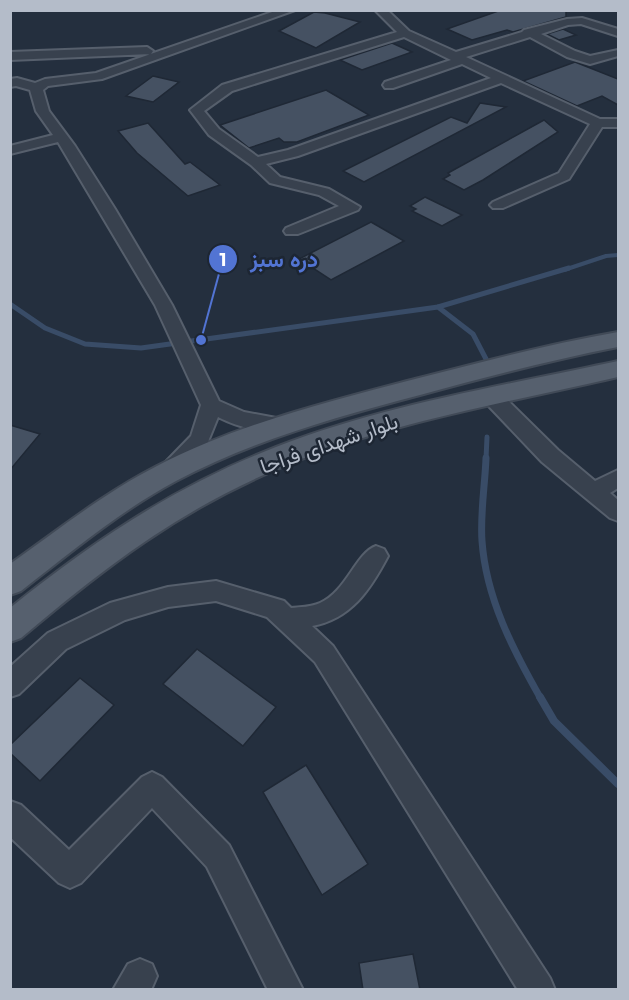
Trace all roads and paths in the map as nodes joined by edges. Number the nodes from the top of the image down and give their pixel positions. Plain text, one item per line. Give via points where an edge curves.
1 (290, 10) edge
2 (380, 10) edge
3 (528, 32) junction
4 (405, 33) junction
5 (618, 33) edge
6 (169, 50) junction
7 (615, 53) dead end
8 (10, 56) edge
9 (458, 58) junction
10 (502, 78) junction
11 (10, 83) edge
12 (389, 85) dead end
13 (36, 88) junction
14 (598, 123) junction
15 (618, 123) edge
16 (61, 137) junction
17 (10, 150) edge
18 (256, 162) junction
19 (498, 205) dead end
20 (292, 231) dead end
21 (618, 340) edge
22 (618, 369) edge
23 (492, 398) junction
24 (211, 405) junction
25 (280, 425) junction
26 (165, 473) junction
27 (618, 478) edge
28 (594, 492) junction
29 (618, 512) edge
30 (376, 556) dead end
31 (10, 582) edge
32 (286, 620) junction
33 (10, 628) edge
34 (10, 685) edge
35 (10, 816) edge
36 (286, 990) edge
37 (538, 990) edge

1 - 6 street
2 - 4 street
3 - 5 street via 582,21
3 - 7 street via 590,60
3 - 9 street
4 - 9 street
4 - 18 street via 227,88 197,110 214,132
6 - 8 street
6 - 13 street via 98,76 45,83
9 - 10 street
9 - 12 street
10 - 14 street
10 - 18 street via 293,153
11 - 13 street
13 - 16 street via 35,100
14 - 15 street
14 - 19 street via 564,176
16 - 17 street
16 - 24 street via 148,274
18 - 20 street via 275,180 324,192 351,207
21 - 25 main road, بلوار شهدای فراجا via 508,364
22 - 23 main road, بلوار شهدای فراجا
23 - 28 street via 550,456
23 - 33 main road, بلوار شهدای فراجا via 400,419 302,448 212,488 142,528 76,573
24 - 25 street via 240,419
24 - 26 street via 200,439
25 - 26 main road, بلوار شهدای فراجا via 238,439
26 - 31 main road, بلوار شهدای فراجا via 107,510
27 - 28 street
28 - 29 street
30 - 32 street via 353,592 326,613
32 - 34 street via 275,609 216,591 168,597 119,611 57,641
32 - 37 street via 324,654
35 - 36 street via 70,872 152,787 218,856

